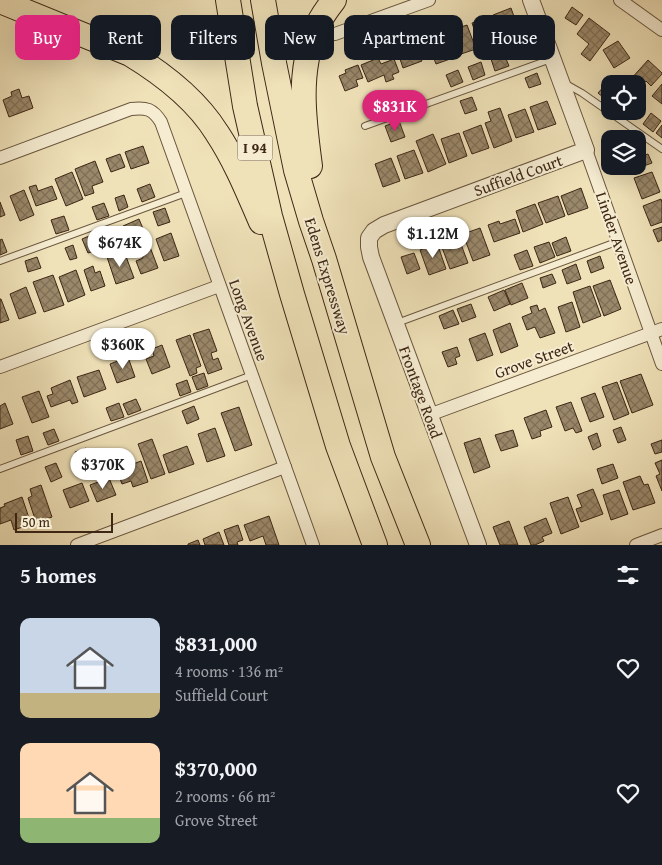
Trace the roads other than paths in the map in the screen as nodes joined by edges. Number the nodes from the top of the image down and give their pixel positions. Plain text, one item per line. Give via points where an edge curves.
1 (228, 0) edge
2 (263, 0) edge
3 (334, 0) edge
4 (429, 0) edge
5 (531, 0) edge
6 (620, 0) edge
7 (0, 1) edge
8 (536, 15) edge
9 (662, 30) edge
10 (335, 34) dead end
11 (546, 60) edge
12 (553, 60) edge
13 (561, 81) junction
14 (365, 126) dead end
15 (662, 148) edge
16 (586, 150) junction
17 (0, 158) edge
18 (186, 193) junction
19 (368, 238) joint
20 (619, 241) junction
21 (324, 259) junction
22 (0, 261) edge
23 (219, 286) junction
24 (292, 294) junction
25 (396, 324) junction
26 (656, 331) edge
27 (662, 364) edge
28 (0, 367) edge
29 (252, 375) junction
30 (429, 415) junction
31 (286, 468) junction
32 (0, 469) edge
33 (662, 535) edge
34 (77, 545) edge
35 (313, 545) edge
36 (374, 545) edge
37 (418, 545) edge
38 (478, 545) edge
39 (636, 545) edge

1 - 24 highway, I 94 via 245,106
2 - 21 highway, Edens Expressway / I 94 via 296,170
3 - 21 highway via 311,41 304,78 306,138
4 - 10 street
5 - 8 street, Linder Avenue
6 - 9 street
7 - 24 highway via 130,54 190,99 230,154
11 - 14 lane
12 - 13 street, Linder Avenue
13 - 15 lane
13 - 16 street, Linder Avenue
16 - 19 street, Suffield Court via 384,224
16 - 20 street, Linder Avenue
17 - 18 street, Long Avenue via 140,108 149,110 160,122
18 - 22 lane
18 - 23 street, Long Avenue
19 - 25 street, Frontage Road via 371,257
20 - 25 lane
20 - 26 street, Linder Avenue
21 - 37 highway, Edens Expressway / I 94 via 383,457
23 - 28 street
23 - 29 street, Long Avenue
24 - 36 highway, I 94 via 338,446
25 - 30 street, Frontage Road
26 - 27 street, Linder Avenue
26 - 30 street, Grove Street
29 - 31 street, Long Avenue
29 - 32 lane
30 - 38 street, Frontage Road
31 - 34 street
31 - 35 street, Long Avenue
33 - 39 street

